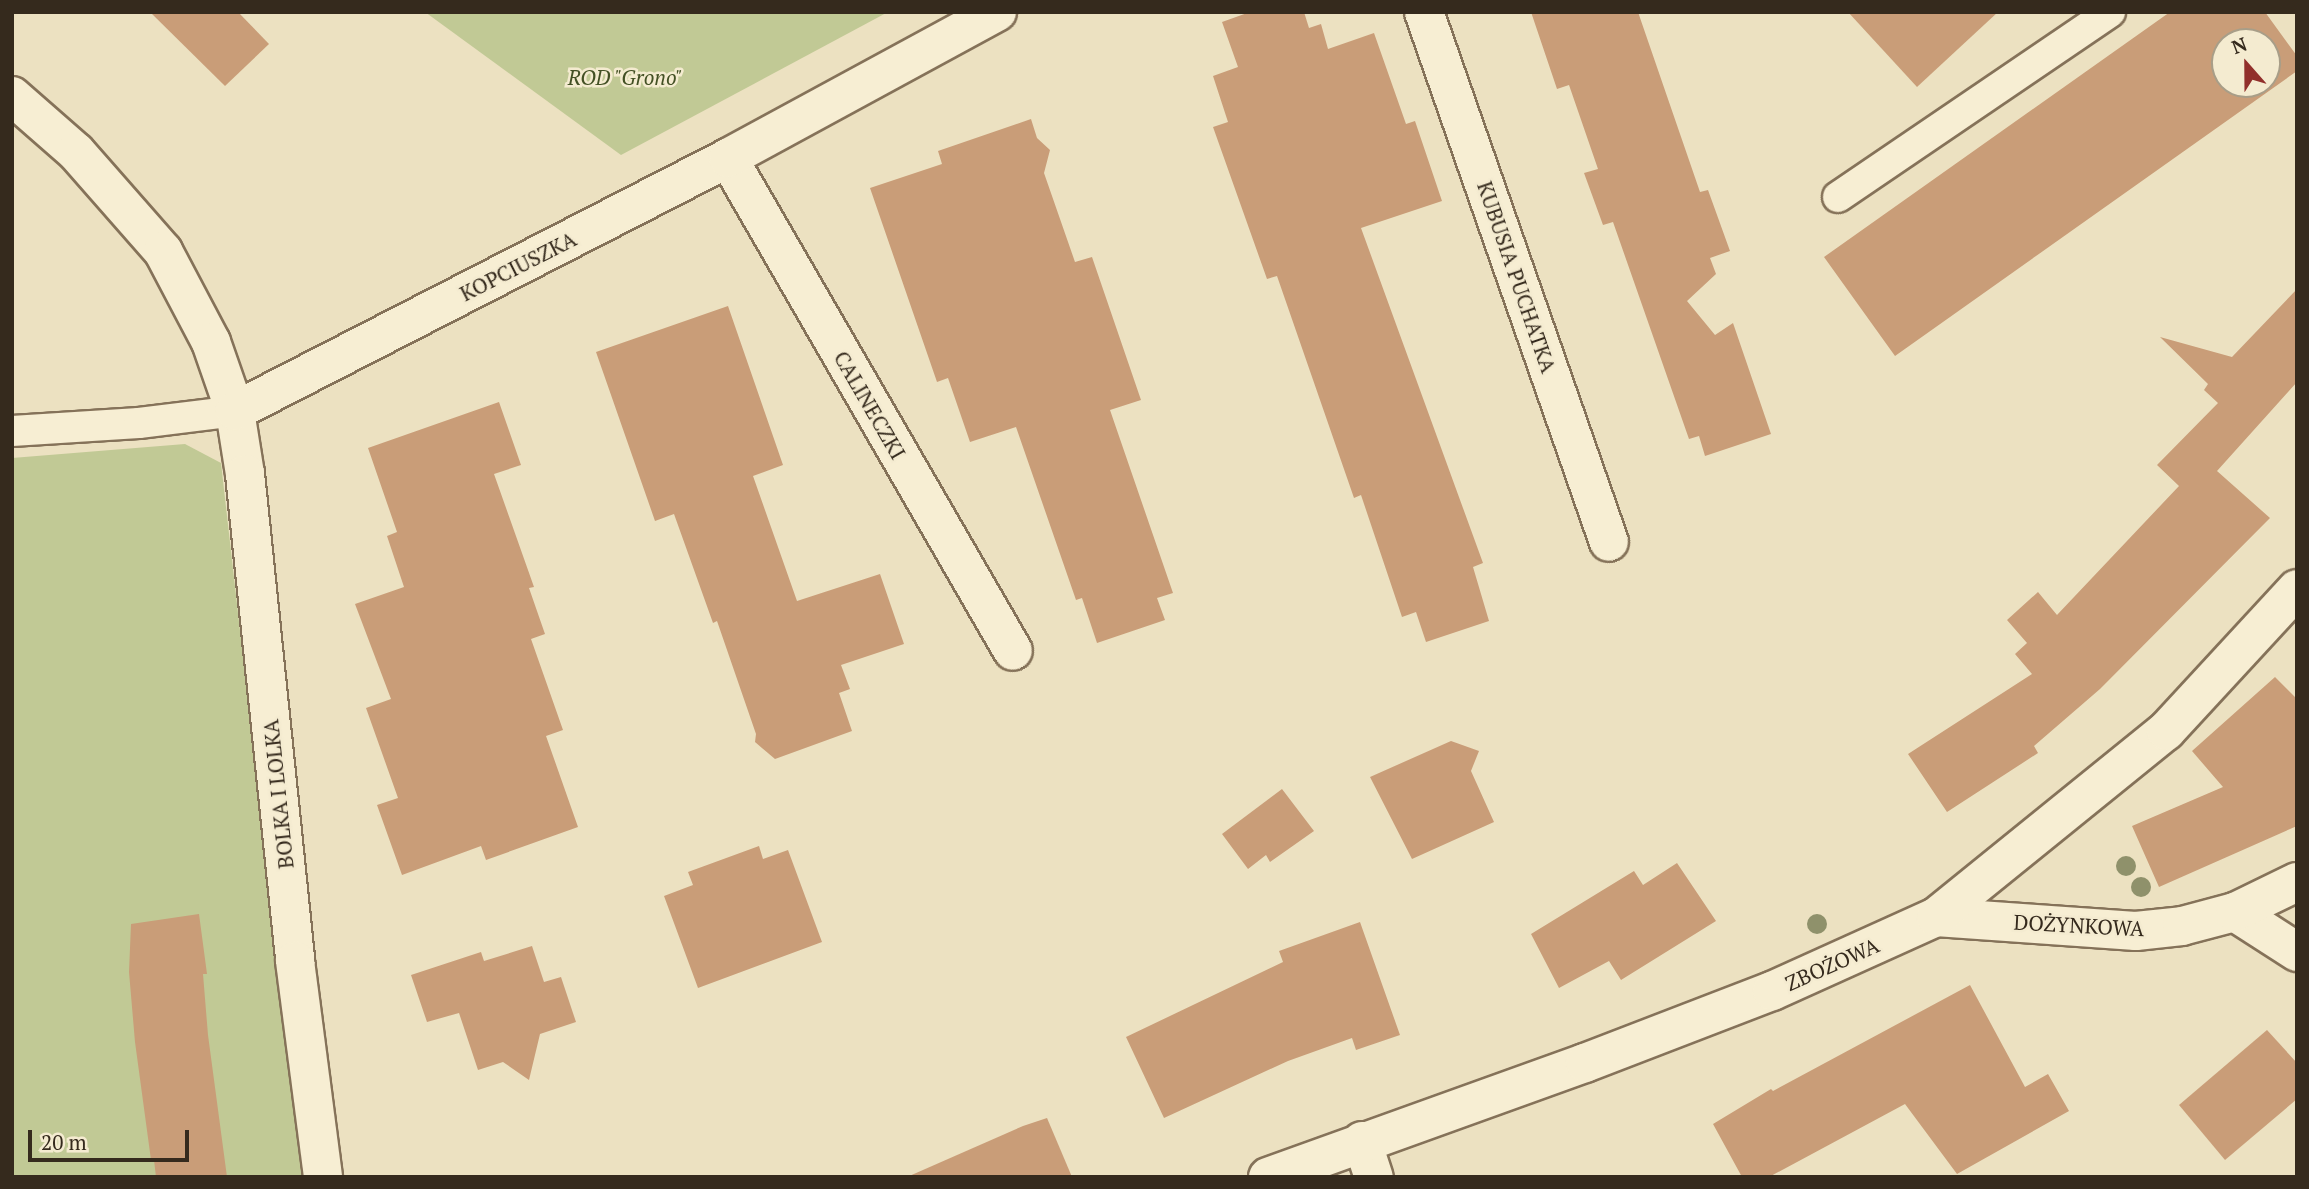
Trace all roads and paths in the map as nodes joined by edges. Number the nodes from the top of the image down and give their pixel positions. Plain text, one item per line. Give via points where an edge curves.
1 (997, 12) edge
2 (1424, 12) edge
3 (2110, 12) edge
4 (12, 96) edge
5 (728, 158) junction
6 (1838, 197) dead end
7 (235, 411) junction
8 (12, 430) edge
9 (1609, 542) dead end
10 (2297, 589) edge
11 (1013, 651) dead end
12 (2297, 882) edge
13 (2235, 912) junction
14 (1936, 917) junction
15 (2297, 951) edge
16 (1362, 1141) junction
17 (323, 1177) edge
18 (1268, 1177) edge
19 (1374, 1177) edge

1 - 5 street, KOPCIUSZKA
2 - 9 street, KUBUSIA PUCHATKA
3 - 6 lane
4 - 7 street, BOLKA I LOLKA via 76,152 163,251 211,342
5 - 7 street, KOPCIUSZKA
5 - 11 street, CALINECZKI
7 - 8 lane, KOPCIUSZKA via 139,423
7 - 17 street, BOLKA I LOLKA via 246,474 295,961
10 - 14 street, ZBOŻOWA via 2166,731
12 - 13 street, DOŻYNKOWA
13 - 14 street, DOŻYNKOWA via 2182,926 2136,931
13 - 15 street
14 - 16 street, ZBOŻOWA via 1772,991
16 - 18 street, ZBOŻOWA
16 - 19 street

